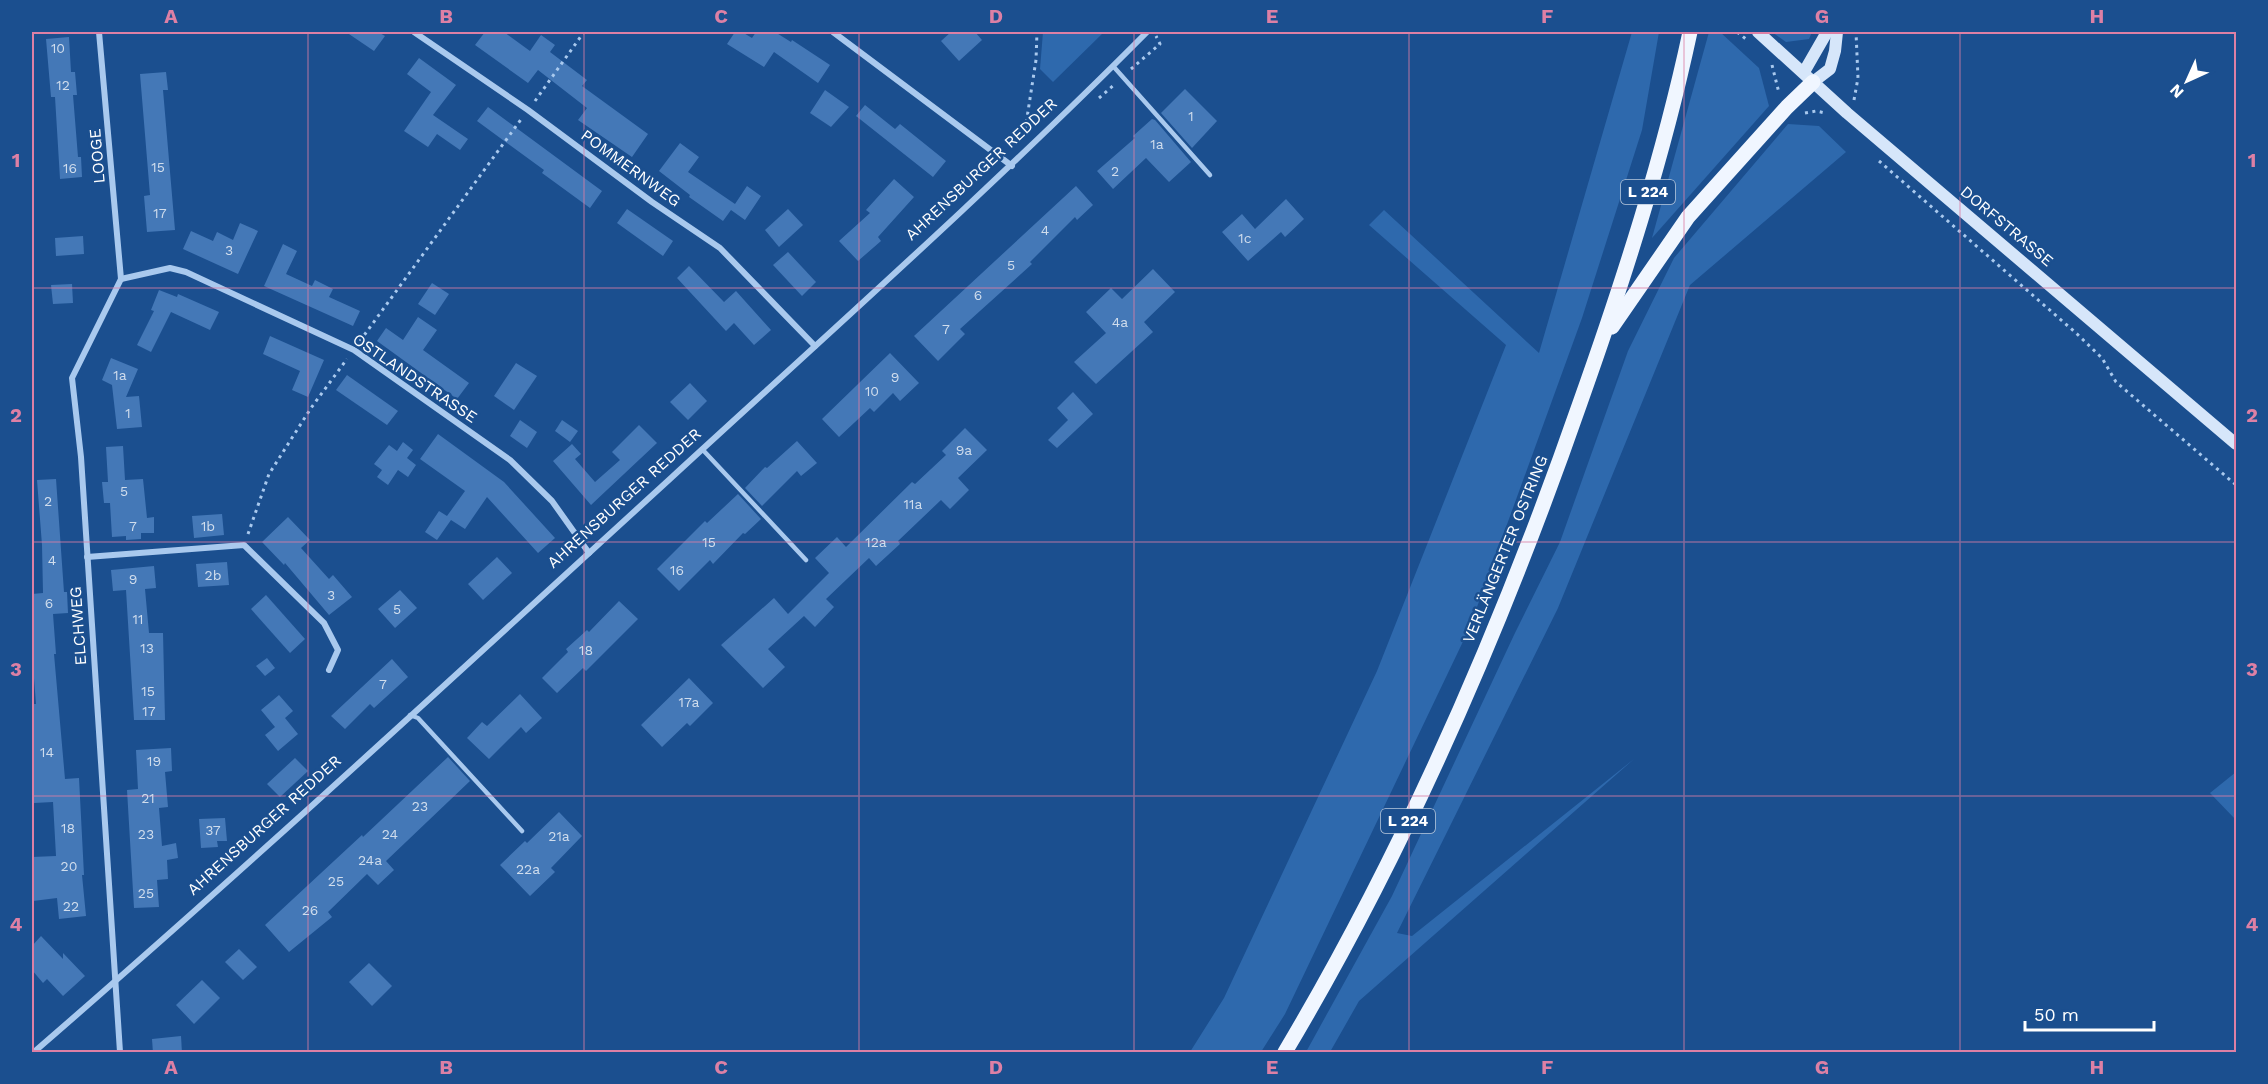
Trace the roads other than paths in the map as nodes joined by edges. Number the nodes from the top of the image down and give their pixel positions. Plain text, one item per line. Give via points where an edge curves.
1 (99, 32) edge
2 (414, 32) edge
3 (833, 32) edge
4 (1147, 32) edge
5 (1690, 32) edge
6 (1758, 32) edge
7 (1827, 32) edge
8 (1837, 32) edge
9 (1113, 66) junction
10 (1809, 77) junction
11 (1012, 166) junction
12 (1210, 175) dead end
13 (121, 279) junction
14 (1602, 342) junction
15 (815, 346) junction
16 (2236, 444) edge
17 (702, 449) junction
18 (589, 552) junction
19 (87, 557) junction
20 (806, 560) dead end
21 (329, 670) dead end
22 (410, 715) junction
23 (522, 831) dead end
24 (116, 982) junction
25 (34, 1053) edge
26 (120, 1053) edge
27 (1285, 1053) edge

1 - 13 street, LOOGE
2 - 15 street, POMMERNWEG via 720,248
3 - 11 street
4 - 9 street, AHRENSBURGER REDDER
5 - 14 main road, VERLÄNGERTER OSTRING / L 224 via 1639,225
6 - 10 street, DORFSTRASSE
7 - 10 street
8 - 10 street via 1830,69
9 - 11 street, AHRENSBURGER REDDER
9 - 12 lane
10 - 14 main road via 1688,217
10 - 16 street, DORFSTRASSE
11 - 15 street, AHRENSBURGER REDDER
13 - 18 street, OSTLANDSTRASSE via 170,268 186,272 354,350 510,460 552,501
13 - 19 street, ELCHWEG via 72,378
14 - 27 main road, VERLÄNGERTER OSTRING / L 224 via 1549,493 1480,662 1403,833
15 - 17 street, AHRENSBURGER REDDER
17 - 18 street, AHRENSBURGER REDDER
17 - 20 lane
18 - 22 street, AHRENSBURGER REDDER
19 - 21 street via 244,545 324,623 338,650
19 - 24 street, ELCHWEG
22 - 23 lane via 418,718
22 - 24 street, AHRENSBURGER REDDER
24 - 25 street, AHRENSBURGER REDDER
24 - 26 street

